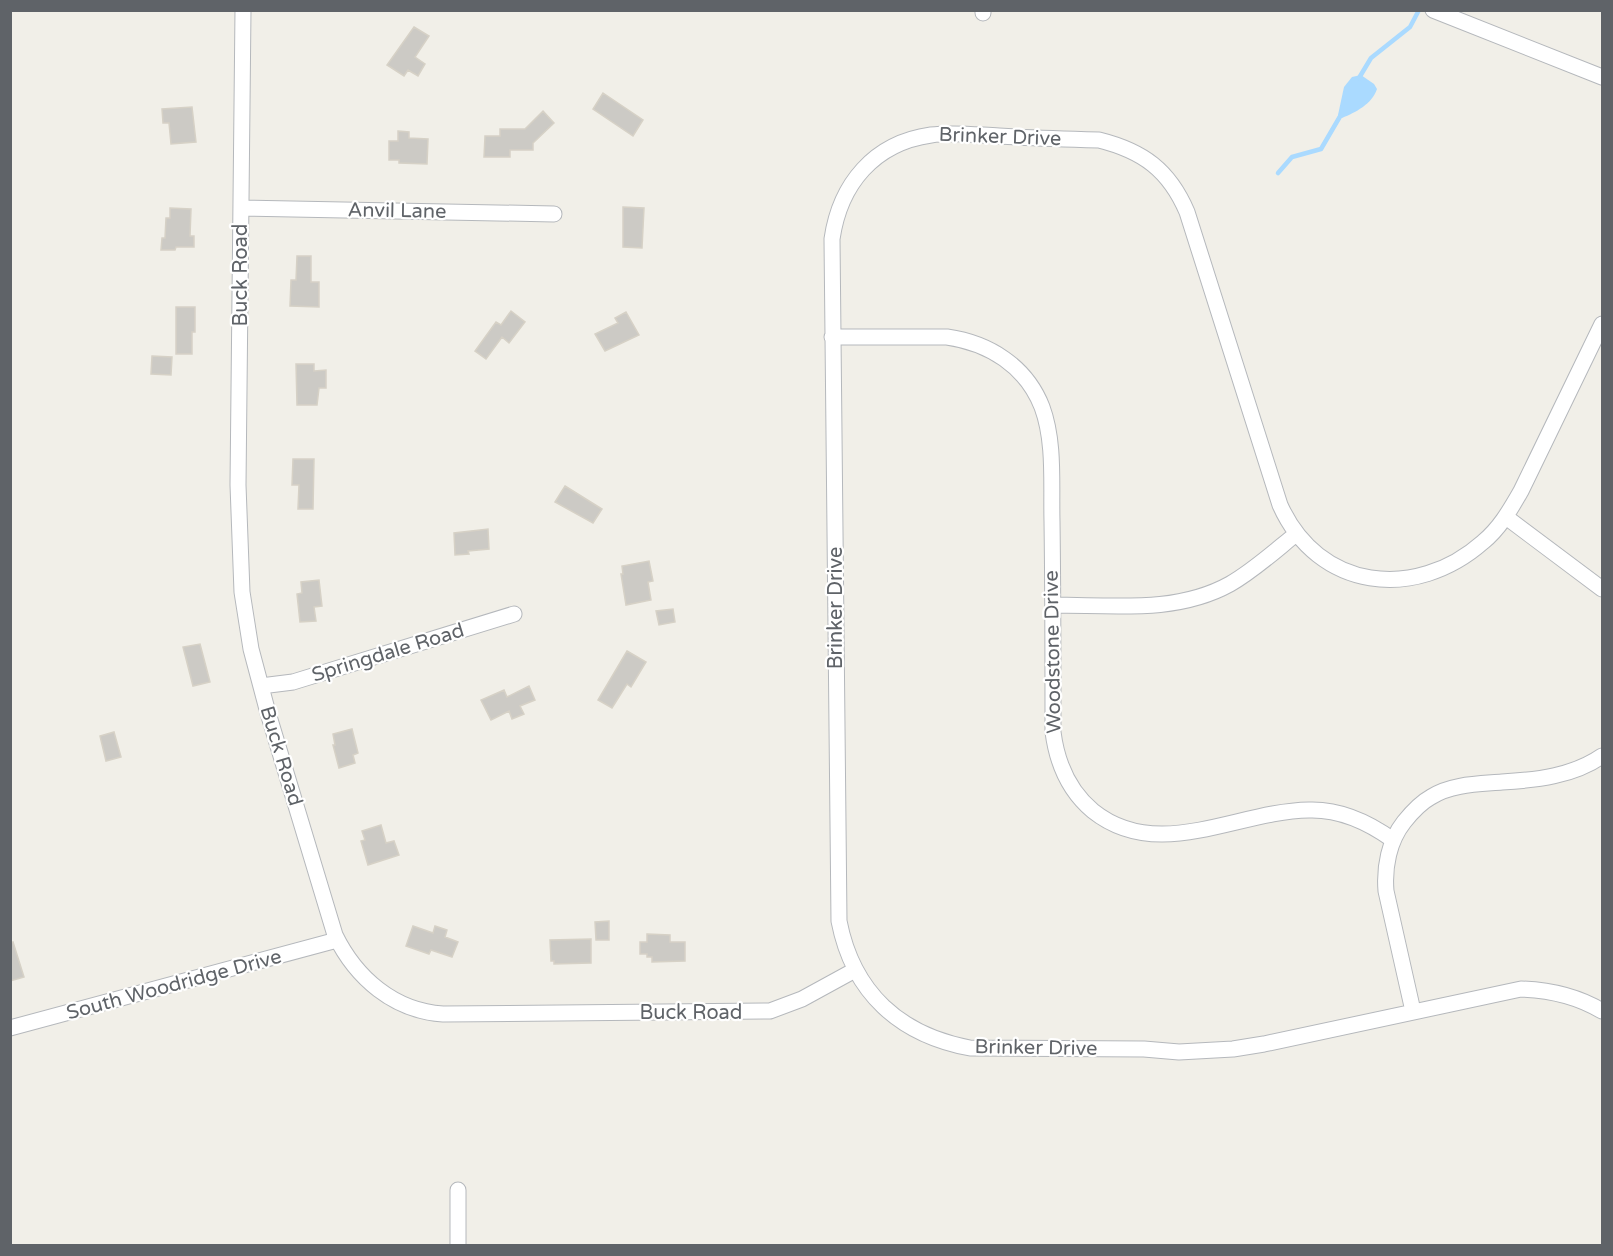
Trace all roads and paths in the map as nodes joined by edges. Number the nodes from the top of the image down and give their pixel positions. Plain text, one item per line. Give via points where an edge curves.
1 (243, 10) edge
2 (1433, 10) edge
3 (1602, 77) edge
4 (241, 208) junction
5 (554, 214) dead end
6 (1602, 324) edge
7 (832, 337) junction
8 (1506, 518) junction
9 (1296, 534) junction
10 (1602, 589) edge
11 (1053, 605) junction
12 (514, 614) dead end
13 (261, 686) junction
14 (1602, 756) edge
15 (1393, 840) junction
16 (337, 940) junction
17 (855, 970) junction
18 (1413, 1011) junction
19 (1602, 1011) edge
20 (10, 1028) edge
21 (458, 1191) dead end
22 (458, 1245) edge

1 - 4 street, Buck Road
2 - 3 street
4 - 5 street, Anvil Lane
4 - 13 street, Buck Road via 238,530 242,592
6 - 8 street, Brinker Drive
7 - 9 street, Brinker Drive via 834,223 845,194 875,158 917,137 933,135 1100,140 1122,146 1154,165 1182,201 1280,505
7 - 11 street, Woodstone Drive via 963,339 991,350 1022,374 1042,407 1049,433
7 - 17 street, Brinker Drive via 839,921
8 - 9 street, Brinker Drive via 1465,556 1426,573 1395,578 1363,578 1340,570
8 - 10 street
9 - 11 street via 1231,584 1191,601 1169,605
11 - 15 street, Woodstone Drive via 1054,747 1068,782 1099,816 1134,832 1157,835 1292,811 1328,811 1363,821
12 - 13 street, Springdale Road via 293,682
13 - 16 street, Buck Road
14 - 15 street via 1559,775 1481,783 1434,795 1413,810
15 - 18 street via 1386,891
16 - 17 street, Buck Road via 356,969 377,990 405,1006 435,1014 770,1011 802,999
16 - 20 street, South Woodridge Drive
17 - 18 street, Brinker Drive via 879,1004 894,1017 912,1029 970,1048 1201,1052 1264,1044
18 - 19 street, Brinker Drive via 1521,989 1558,992
21 - 22 street

